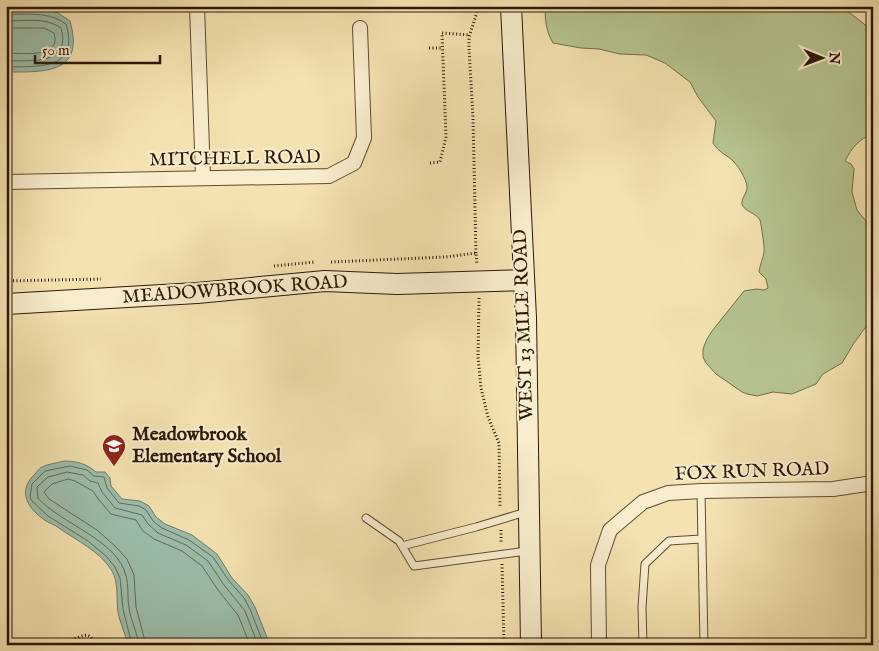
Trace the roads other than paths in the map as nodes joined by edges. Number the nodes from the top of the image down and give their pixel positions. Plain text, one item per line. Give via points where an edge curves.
1 (197, 6) edge
2 (511, 6) edge
3 (360, 28) dead end
4 (203, 178) junction
5 (6, 182) edge
6 (523, 280) junction
7 (6, 304) edge
8 (873, 483) edge
9 (701, 491) junction
10 (529, 512) junction
11 (366, 518) dead end
12 (701, 539) junction
13 (402, 546) junction
14 (530, 551) junction
15 (532, 645) edge
16 (599, 645) edge
17 (643, 645) edge
18 (704, 645) edge

1 - 4 street
2 - 6 street, WEST 13 MILE ROAD
3 - 4 street, MITCHELL ROAD via 364,138 354,163 329,176
4 - 5 street, MITCHELL ROAD
6 - 7 street, MEADOWBROOK ROAD via 397,284 325,281 197,293
6 - 10 street, WEST 13 MILE ROAD
8 - 9 street, FOX RUN ROAD via 833,489
9 - 12 lane
9 - 16 street, FOX RUN ROAD via 668,493 643,502 610,530 598,564
10 - 13 lane
10 - 14 street, WEST 13 MILE ROAD
11 - 13 lane
12 - 17 lane via 669,540 645,564
12 - 18 lane
13 - 14 lane via 414,566
14 - 15 street, WEST 13 MILE ROAD

